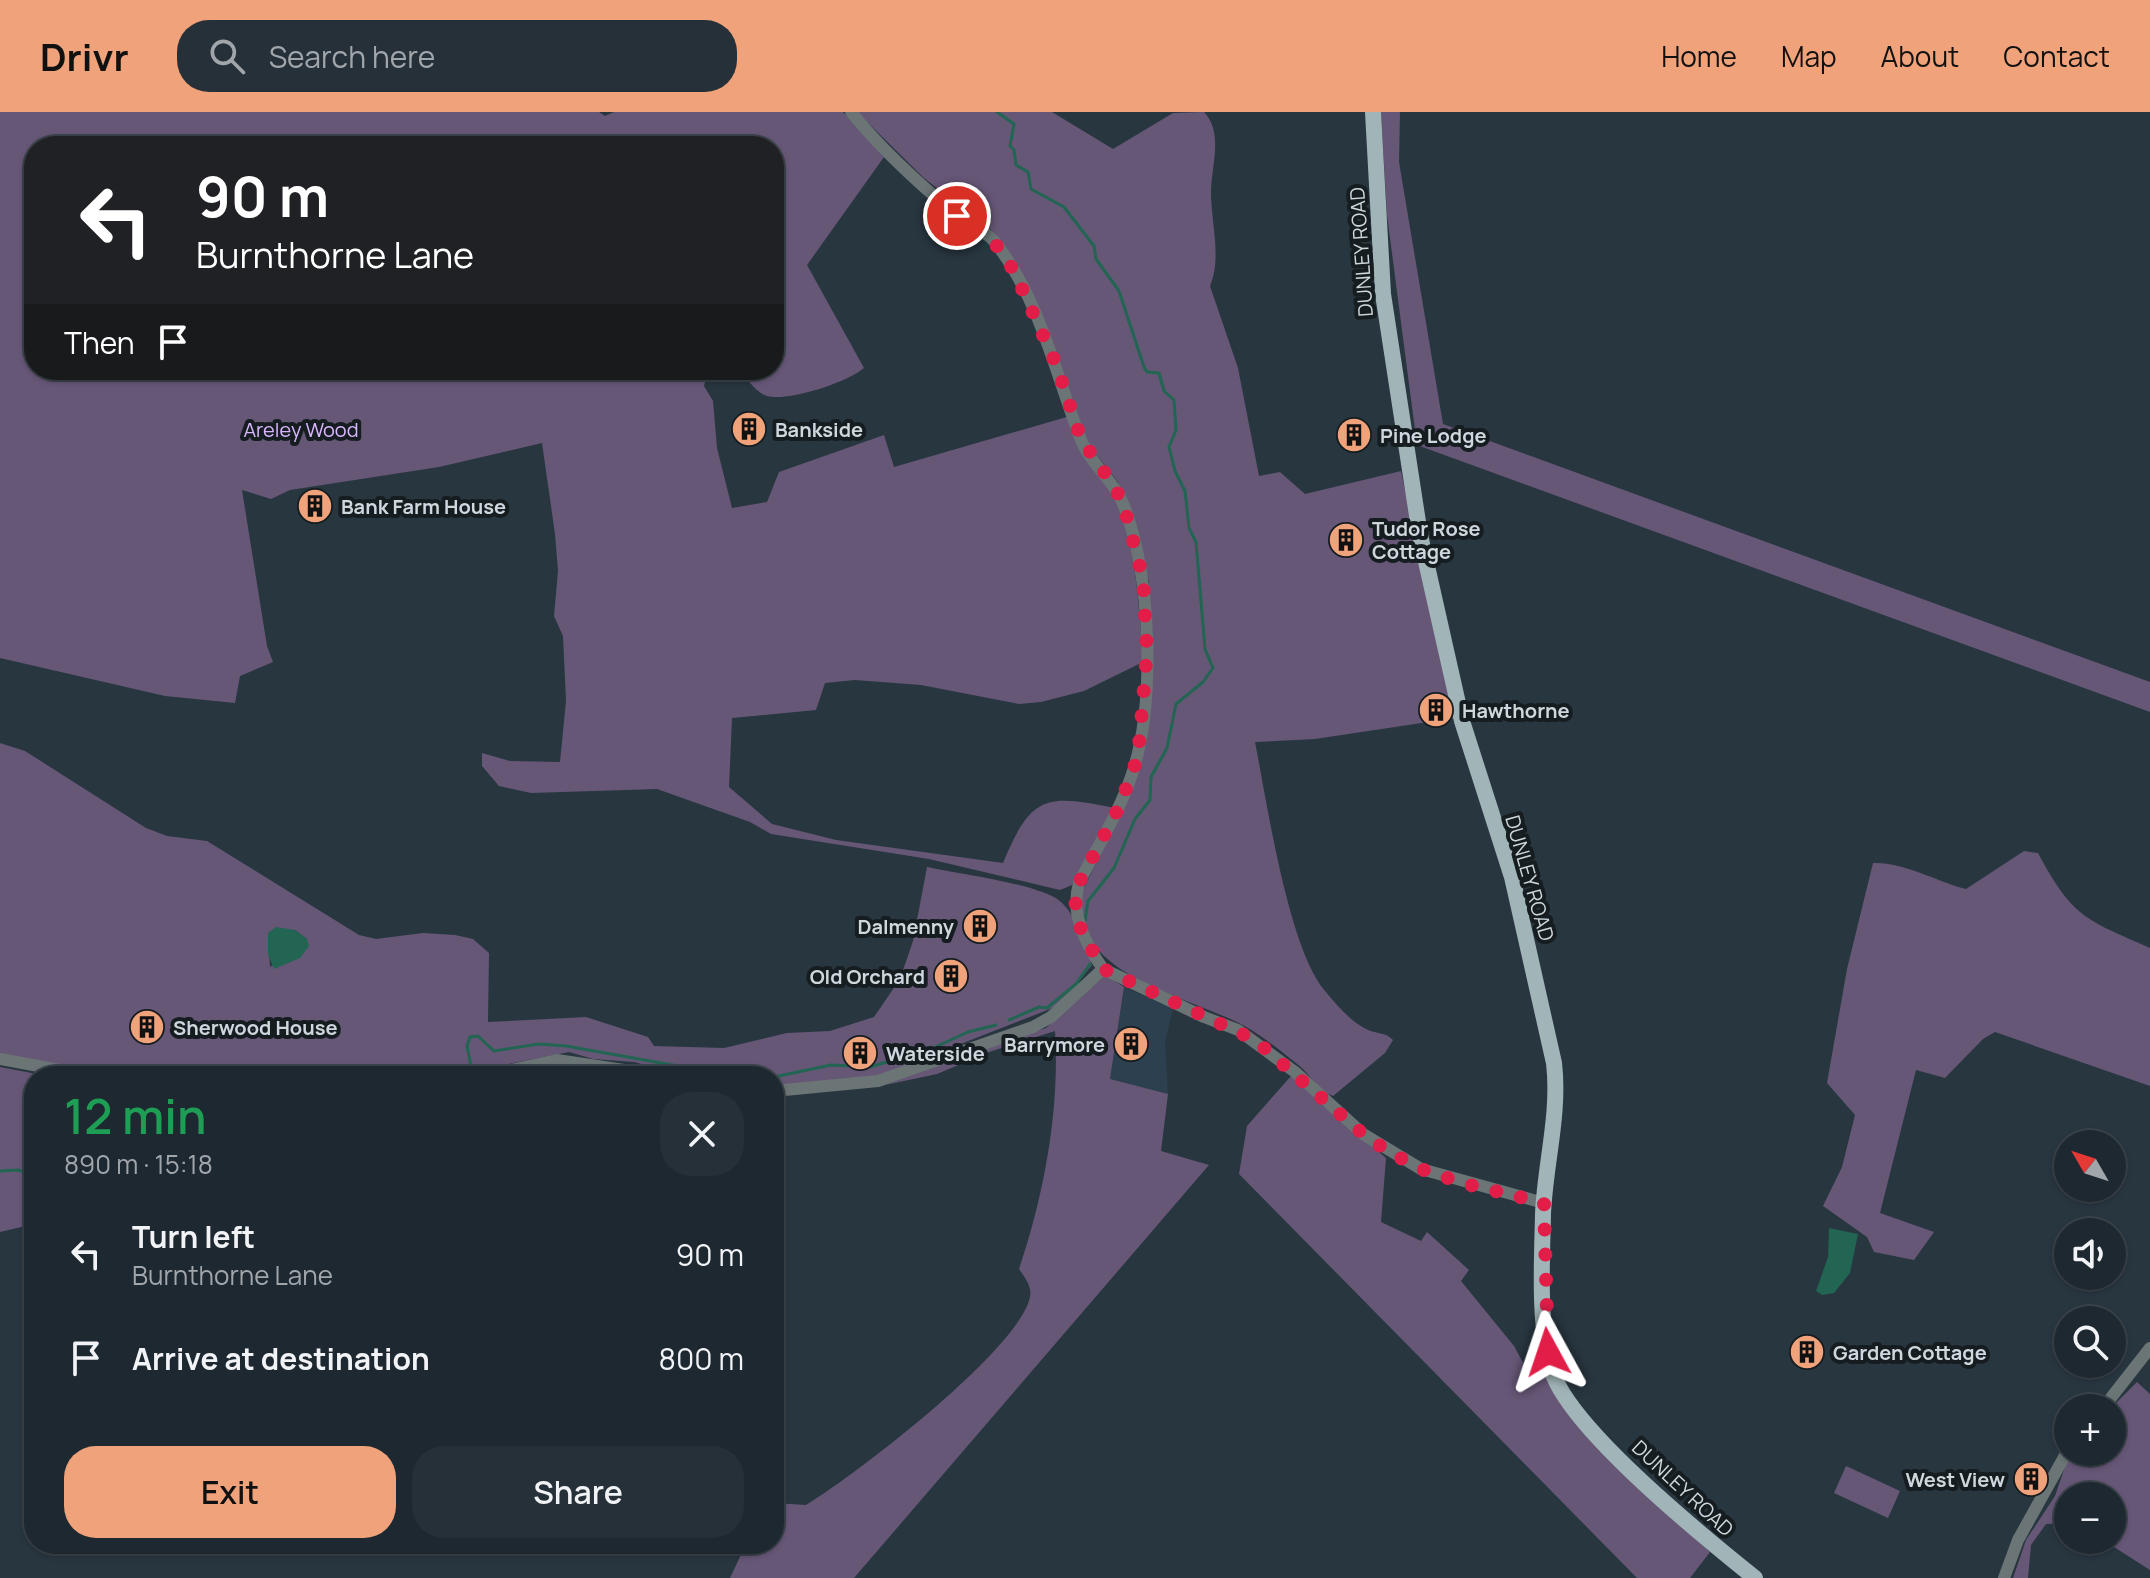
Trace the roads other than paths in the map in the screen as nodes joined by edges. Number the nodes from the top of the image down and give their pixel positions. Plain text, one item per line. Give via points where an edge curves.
1 (851, 112) edge
2 (1373, 112) edge
3 (1103, 969) junction
4 (0, 1059) edge
5 (38, 1066) edge
6 (522, 1066) edge
7 (590, 1066) edge
8 (784, 1090) edge
9 (1544, 1203) junction
10 (2150, 1348) edge
11 (2114, 1394) edge
12 (2059, 1466) edge
13 (1755, 1578) edge
14 (2004, 1578) edge

1 - 3 street via 895,160 957,216 987,235 1005,257 1056,364 1081,439 1115,488 1128,519 1144,588 1147,652 1140,741 1119,807 1075,900 1079,925
2 - 9 main road, DUNLEY ROAD via 1383,294 1420,535 1462,721 1512,877 1554,1063
3 - 8 street via 1033,1027 878,1081
3 - 9 street via 1247,1035 1363,1134 1411,1164
4 - 5 street
6 - 7 street via 545,1060
9 - 13 main road, DUNLEY ROAD via 1545,1329 1560,1390 1659,1496
10 - 11 street
12 - 14 street via 2018,1540

